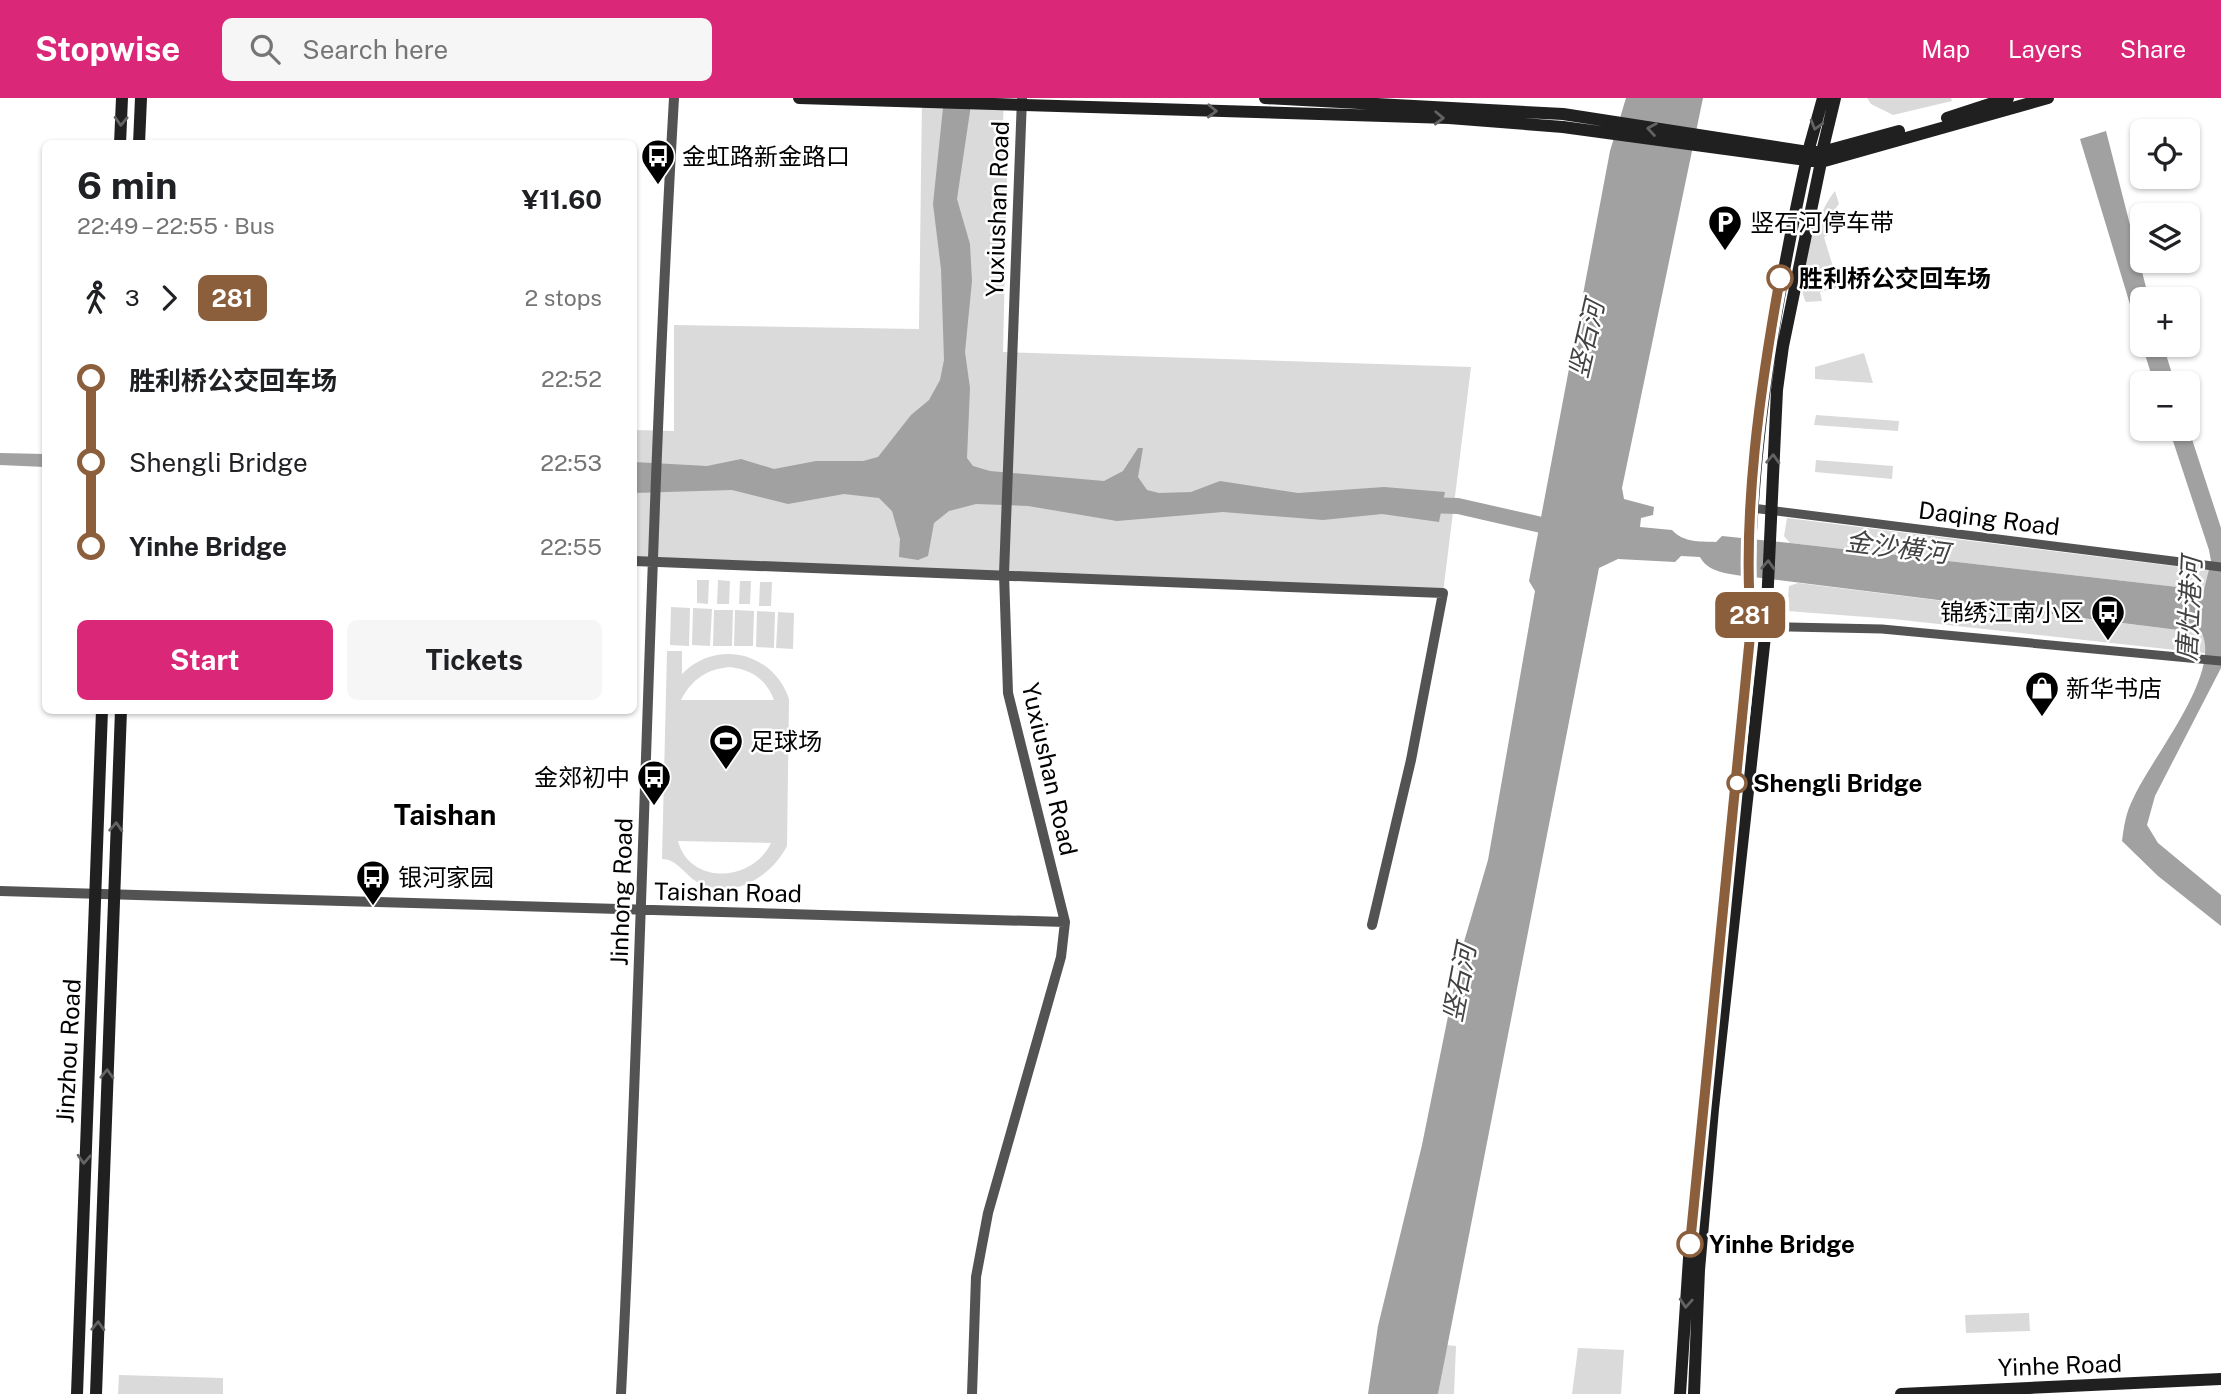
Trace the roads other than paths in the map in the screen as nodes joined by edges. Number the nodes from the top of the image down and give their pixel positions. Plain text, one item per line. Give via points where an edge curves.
1 (122, 98) edge
2 (141, 98) edge
3 (674, 98) edge
4 (799, 98) edge
5 (1265, 98) edge
6 (1823, 98) edge
7 (1835, 98) edge
8 (2008, 98) edge
9 (2048, 98) edge
10 (1989, 101) edge
11 (1021, 102) edge
12 (1563, 120) junction
13 (1951, 124) junction
14 (120, 140) edge
15 (139, 140) edge
16 (1807, 157) junction
17 (1822, 157) junction
18 (1752, 508) junction
19 (1771, 511) junction
20 (637, 561) edge
21 (654, 562) junction
22 (2221, 567) edge
23 (1004, 574) junction
24 (1751, 626) junction
25 (1766, 626) junction
26 (2221, 661) edge
27 (102, 714) edge
28 (121, 714) edge
29 (0, 891) edge
30 (97, 895) junction
31 (113, 895) junction
32 (641, 911) junction
33 (1065, 922) junction
34 (1371, 925) dead end
35 (2221, 1379) edge
36 (2221, 1386) edge
37 (2139, 1389) edge
38 (77, 1394) edge
39 (96, 1394) edge
40 (621, 1394) edge
41 (972, 1394) edge
42 (1680, 1394) edge
43 (1694, 1394) edge
44 (1901, 1394) edge
45 (2045, 1394) edge

1 -> 14 main road
2 - 15 main road
3 - 21 street, Jinhong Road
4 - 11 main road via 939,105
5 - 12 main road
6 -> 16 main road
7 - 17 main road
8 - 10 main road
9 - 13 main road
10 - 13 street
10 - 17 main road
11 -> 12 main road
11 - 23 street, Yuxiushan Road
12 - 16 main road
13 - 17 main road
16 - 17 main road
16 - 18 main road via 1769,343
19 -> 17 main road via 1783,345
18 - 19 street, Daqing Road
18 - 24 main road
19 - 22 street, Daqing Road
25 -> 19 main road
20 - 21 street
21 - 23 street
21 - 32 street, Jinhong Road
23 - 33 street, Yuxiushan Road via 1008,693
23 - 34 street via 1443,593 1411,760
24 - 25 street
24 -> 42 main road via 1690,1243
25 - 26 street via 1882,629
25 - 43 main road via 1713,1109
27 - 30 main road, Jinzhou Road
31 -> 28 main road, Jinzhou Road
29 - 30 street, Taishan Road
30 - 31 street, Taishan Road
30 -> 38 main road, Jinzhou Road
31 - 32 street, Taishan Road
39 -> 31 main road, Jinzhou Road
32 - 33 street, Taishan Road
32 - 40 street, Jinhong Road
33 - 41 street, Yuxiushan Road via 1061,957 988,1213 976,1277
35 - 37 main road, Yinhe Road
36 - 37 main road, Yinhe Road
37 - 44 main road, Yinhe Road
37 - 45 main road, Yinhe Road

